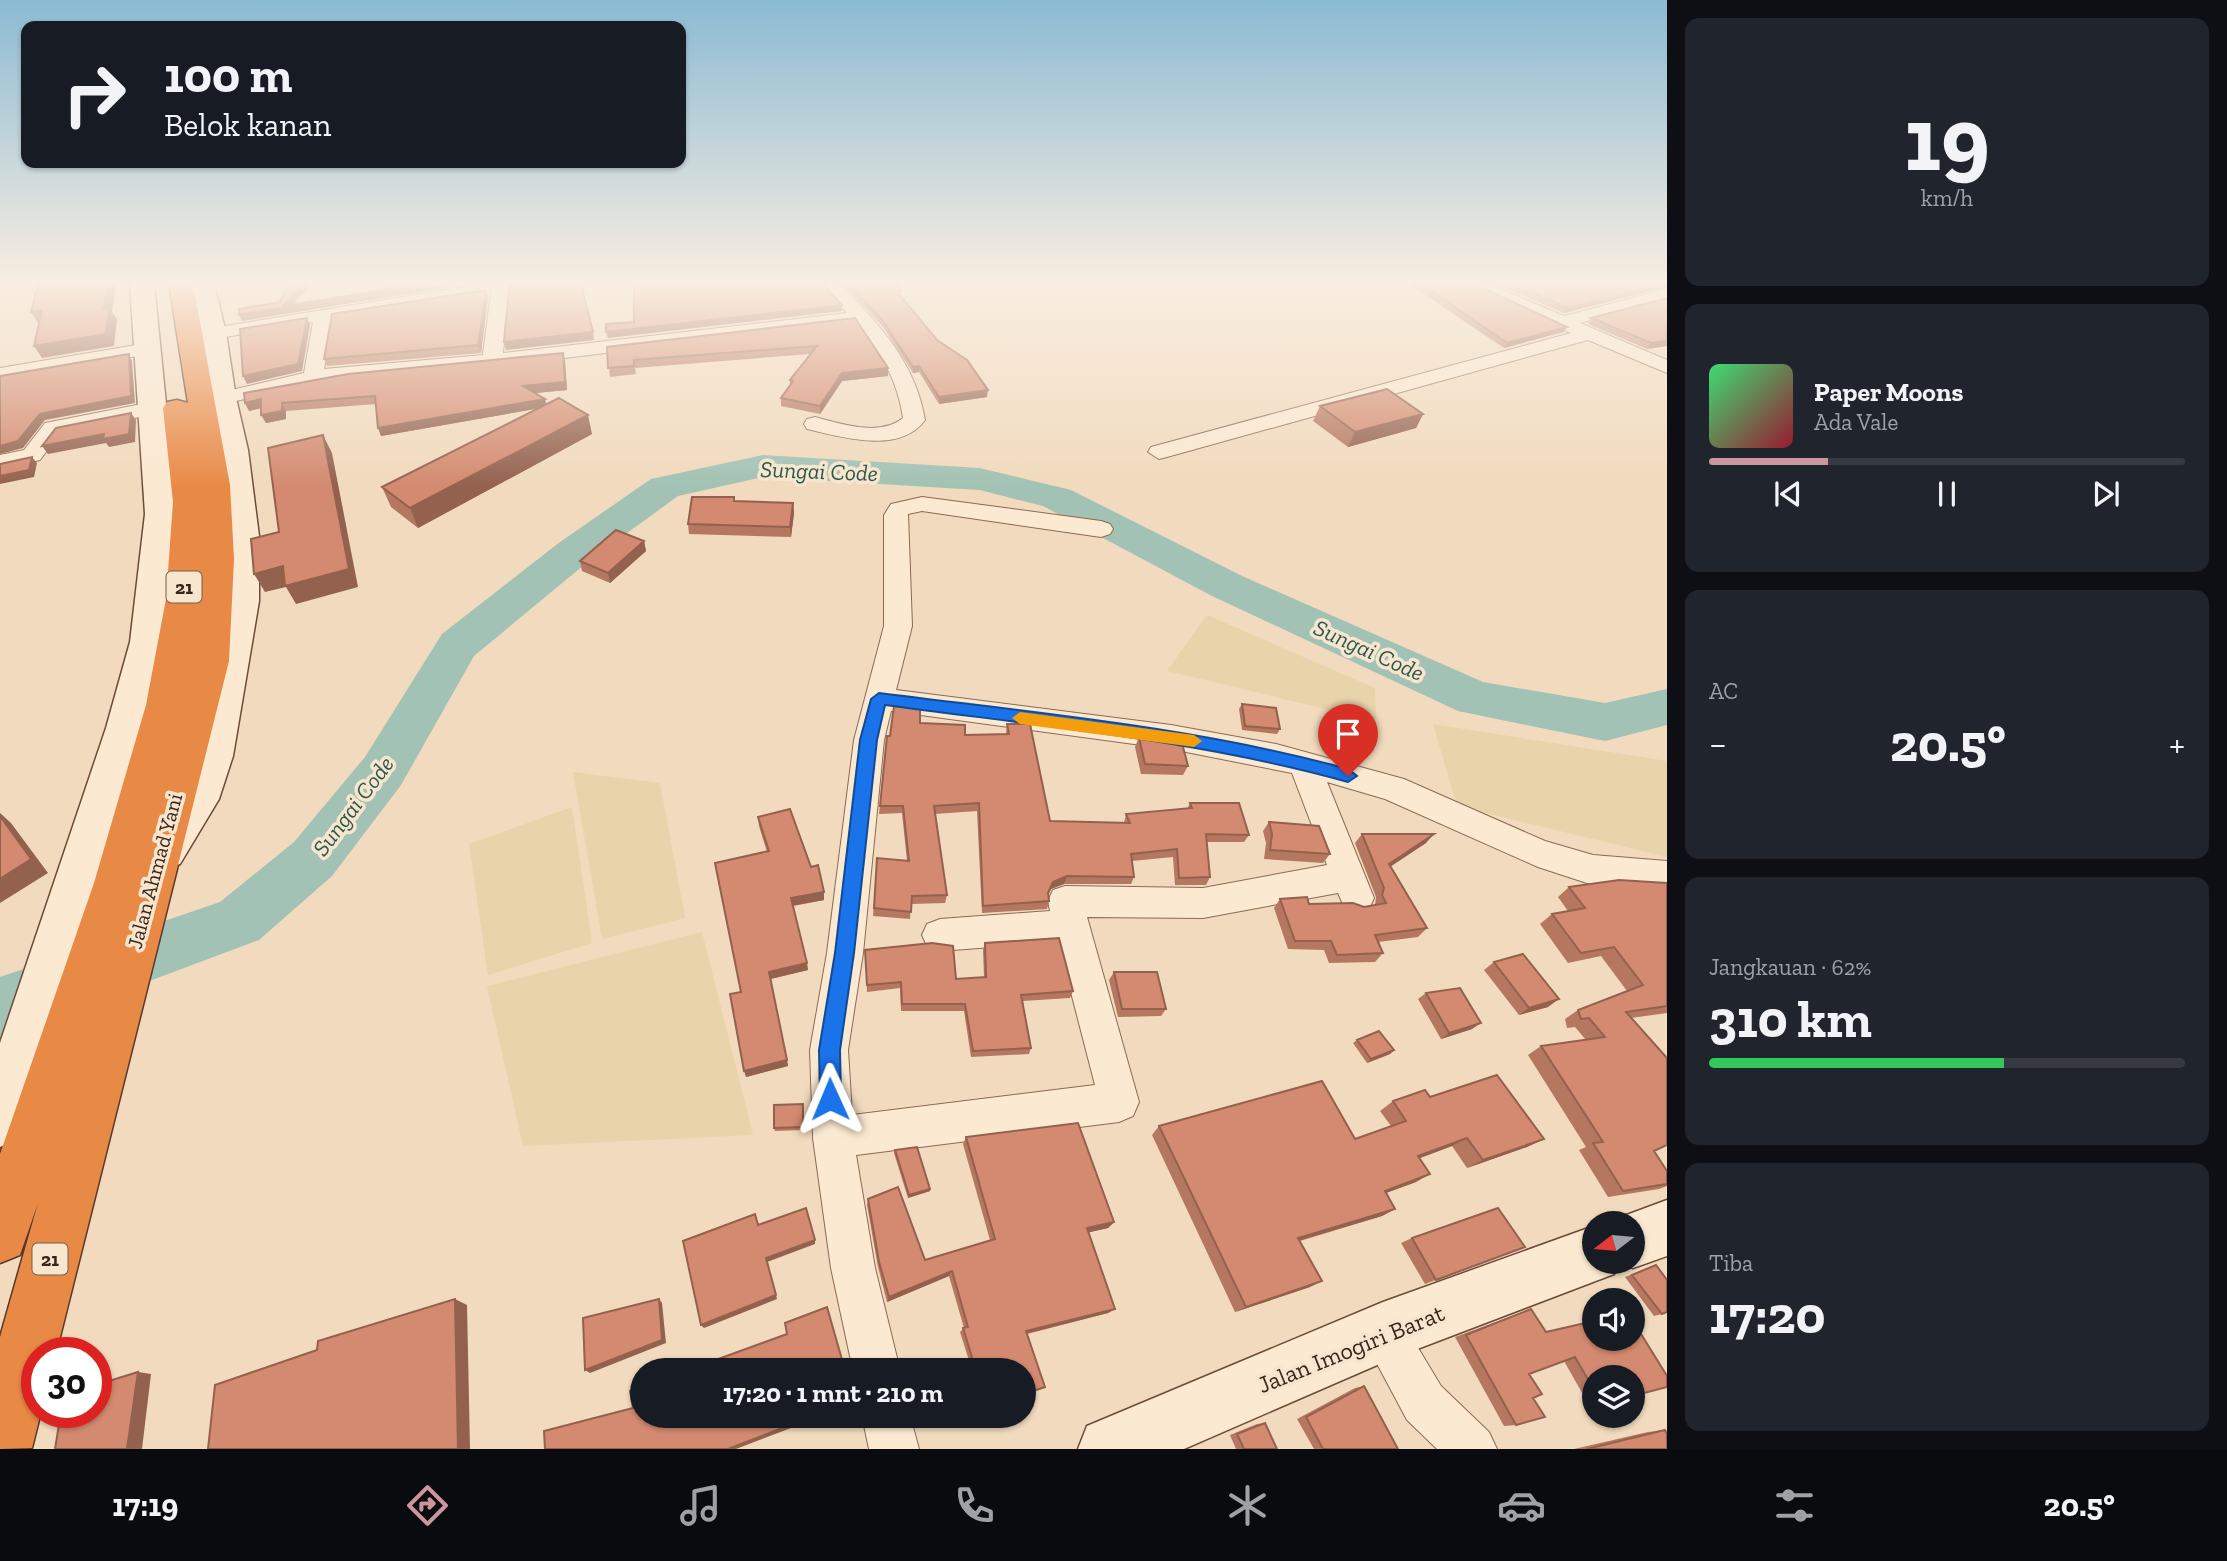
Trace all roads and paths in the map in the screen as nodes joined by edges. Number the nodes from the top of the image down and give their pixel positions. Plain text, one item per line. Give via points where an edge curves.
1 (130, 352) edge
2 (176, 352) edge
3 (180, 352) edge
4 (182, 352) edge
5 (187, 352) edge
6 (318, 352) edge
7 (494, 352) edge
8 (564, 352) edge
9 (887, 352) edge
10 (1524, 352) edge
11 (1630, 352) edge
12 (492, 360) junction
13 (1667, 367) edge
14 (0, 374) edge
15 (313, 377) junction
16 (222, 398) junction
17 (152, 408) junction
18 (815, 424) dead end
19 (1159, 452) dead end
20 (0, 462) edge
21 (1101, 529) dead end
22 (879, 699) junction
23 (1304, 763) junction
24 (143, 873) junction
25 (1667, 876) edge
26 (1071, 925) junction
27 (940, 935) dead end
28 (18, 1103) edge
29 (833, 1138) junction
30 (1667, 1228) edge
31 (0, 1235) edge
32 (1645, 1236) edge
33 (1582, 1258) edge
34 (1383, 1332) junction
35 (873, 1358) edge
36 (889, 1428) edge
37 (1190, 1434) edge
38 (0, 1448) edge
39 (894, 1449) edge
40 (1110, 1449) edge
41 (1472, 1449) edge

1 - 14 street
2 - 17 street
3 - 24 highway, Jalan Ahmad Yani / 21 via 188,502 183,599
4 - 24 highway, Jalan Ahmad Yani / 21 via 215,485 218,559 211,661
5 - 16 street
6 - 15 street
7 - 12 street
8 - 12 street
9 - 18 street via 908,390 914,420 908,427 852,432
10 - 19 street
11 - 13 street
12 - 15 street
15 - 16 street
16 - 24 street via 234,450 243,536 242,601 213,756 198,799
17 - 20 street via 60,426 46,433 32,455
17 - 28 street via 161,514 148,642 70,902
21 - 22 street via 922,503 900,509 896,515 898,626
22 - 23 street via 1171,737
22 - 29 street via 869,740 829,1050
23 - 25 street via 1393,788 1538,853 1604,872
23 - 26 street via 1353,887 1203,903 1065,901
24 - 28 highway, Jalan Ahmad Yani / 21
24 - 38 highway, Jalan Ahmad Yani / 21 via 104,1070
26 - 27 street
26 - 29 street via 1119,1102
28 - 31 highway, Jalan Ahmad Yani / 21
29 - 35 street via 853,1268
30 - 32 street
33 - 34 street, Jalan Imogiri Barat
34 - 37 street, Jalan Imogiri Barat
34 - 41 street via 1424,1403
36 - 39 street
37 - 40 street, Jalan Imogiri Barat

